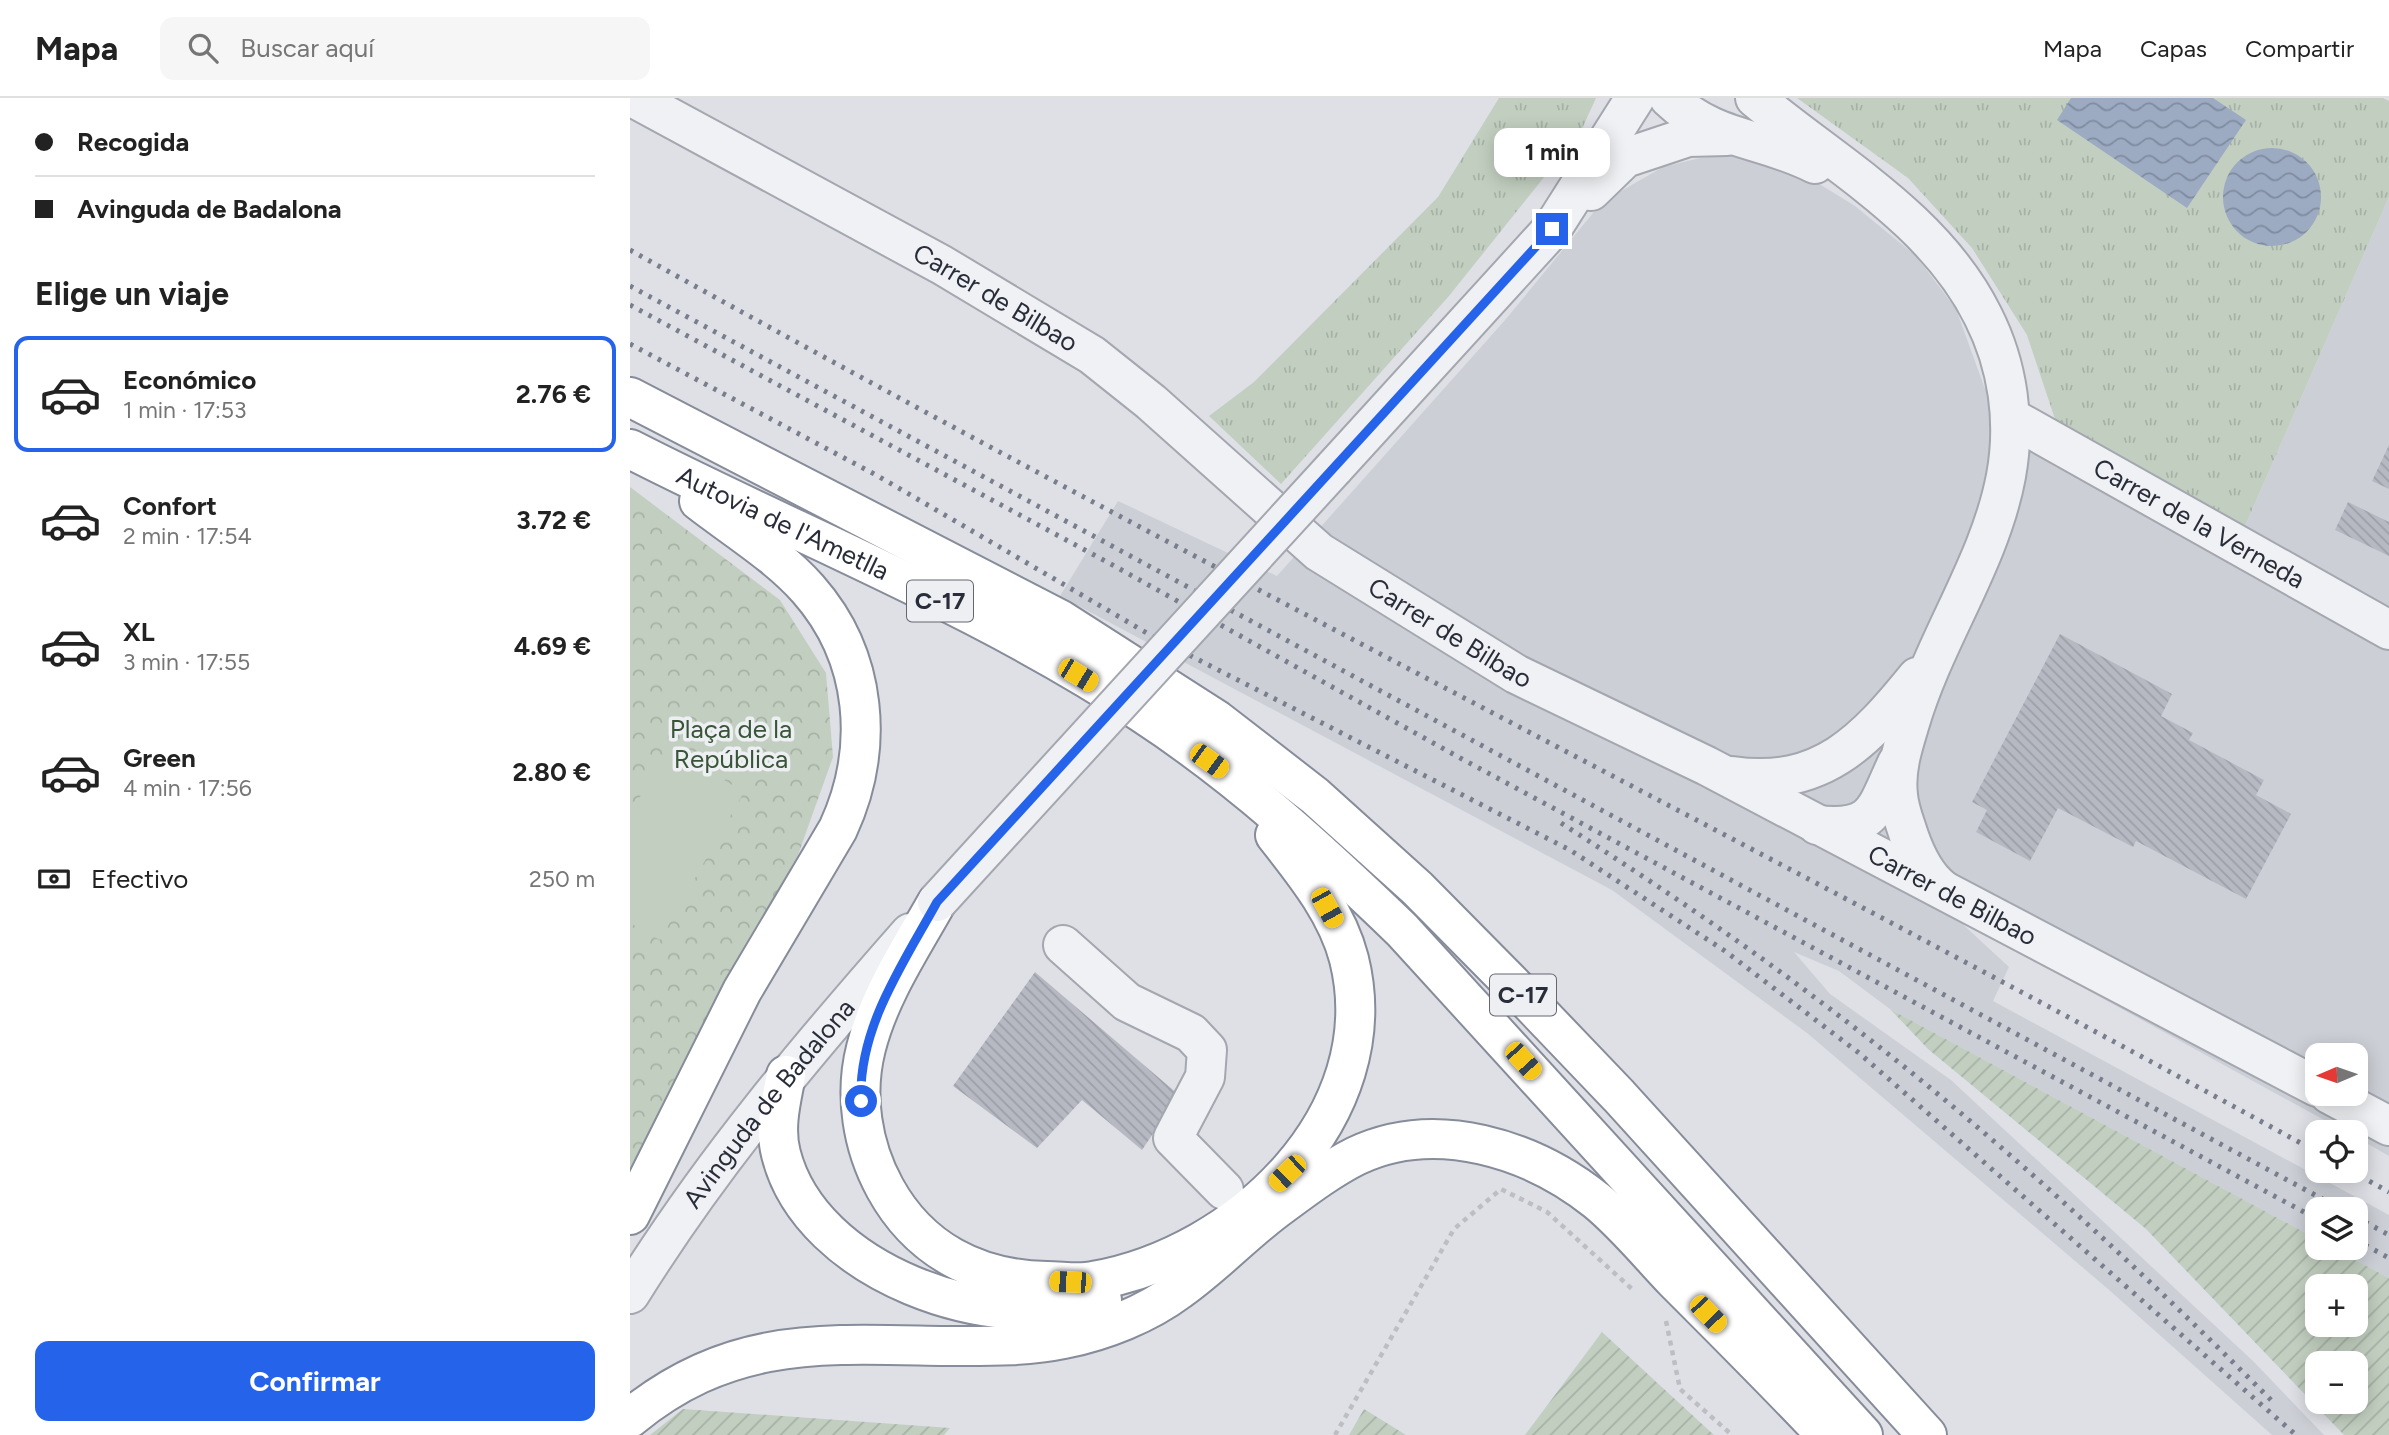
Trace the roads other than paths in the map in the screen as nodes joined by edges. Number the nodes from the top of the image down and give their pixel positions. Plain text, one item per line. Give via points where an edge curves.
1 (634, 98) edge
2 (1635, 98) edge
3 (1669, 98) edge
4 (1756, 98) edge
5 (1737, 137) junction
6 (1891, 203) junction
7 (1552, 229) junction
8 (630, 397) edge
9 (2010, 417) junction
10 (632, 450) edge
11 (2389, 630) edge
12 (1931, 659) junction
13 (1852, 747) junction
14 (1900, 758) junction
15 (1723, 775) junction
16 (1231, 778) junction
17 (1834, 832) junction
18 (1959, 901) junction
19 (937, 902) junction
20 (1063, 945) dead end
21 (786, 1074) junction
22 (2305, 1081) edge
23 (2352, 1106) edge
24 (2389, 1126) edge
25 (1224, 1190) dead end
26 (630, 1215) edge
27 (1229, 1247) junction
28 (630, 1294) edge
29 (630, 1418) edge
30 (1826, 1435) edge
31 (1863, 1435) edge
32 (1927, 1435) edge

1 - 15 street, Carrer de Bilbao via 942,265 1092,355 1320,552 1516,674
2 - 7 street, Avinguda de Badalona
3 - 5 street via 1703,125
4 - 6 street
5 - 6 street via 1773,145
5 - 7 street via 1688,137 1625,158
6 - 9 street via 1947,261 1983,315 1998,351
7 - 19 street, Avinguda de Badalona, bridge
8 - 32 highway, Autovia de l'Ametlla / C-17 via 1061,620 1217,720 1349,824 1601,1077
9 - 11 street, Carrer de la Verneda
9 - 12 street via 2007,475 1986,546
10 - 16 highway, Autovia de l'Ametlla / C-17 via 982,622 1142,713
10 - 26 highway via 788,569 814,596 840,637 853,669 862,725 857,779 838,829 742,991
12 - 13 street
12 - 14 street
13 - 15 street via 1834,761 1795,775 1770,779
13 - 17 street via 1831,792
14 - 17 street via 1869,817
14 - 18 street via 1898,797 1915,852 1936,884
15 - 17 street, Carrer de Bilbao
16 - 19 highway via 1319,894 1334,922 1355,993 1355,1032 1334,1103 1311,1143 1257,1202 1187,1251 1090,1282 1030,1281 963,1264 918,1234 896,1208 867,1144 860,1086 866,1048 879,1011
16 - 31 highway, Autovia de l'Ametlla / C-17 via 1402,930
17 - 18 street, Carrer de Bilbao
18 - 22 street, Carrer de Bilbao
19 - 21 street, Avinguda de Badalona
20 - 25 street via 1127,1002 1191,1033 1207,1050 1205,1077 1174,1138
21 - 27 highway via 777,1124 788,1177 802,1201 845,1247 907,1284 1001,1309 1069,1307 1152,1283
21 - 28 street, Avinguda de Badalona via 676,1219
23 - 24 street
27 - 29 highway via 1177,1292 1132,1317 1093,1331 1018,1345 813,1345 773,1350 730,1359 692,1375
27 - 30 highway via 1324,1176 1358,1156 1391,1145 1454,1140 1526,1157 1598,1202

